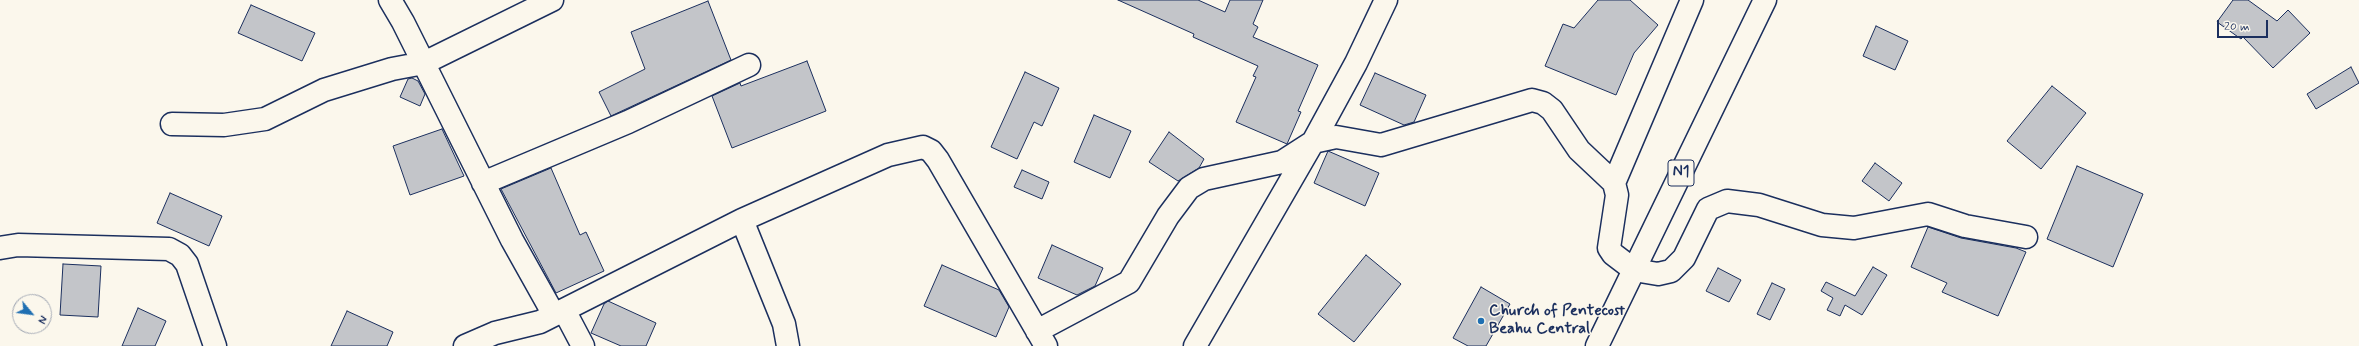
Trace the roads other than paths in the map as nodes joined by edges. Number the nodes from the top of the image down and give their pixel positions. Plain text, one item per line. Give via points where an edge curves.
1 (390, 0) edge
2 (552, 0) edge
3 (1386, 0) edge
4 (1692, 0) edge
5 (1765, 0) edge
6 (424, 63) junction
7 (749, 65) dead end
8 (172, 124) dead end
9 (1313, 142) junction
10 (483, 183) junction
11 (1614, 183) junction
12 (742, 220) junction
13 (2026, 237) dead end
14 (0, 248) edge
15 (1634, 270) junction
16 (559, 312) junction
17 (1042, 338) edge
18 (215, 346) edge
19 (465, 346) edge
20 (583, 346) edge
21 (788, 346) edge
22 (1196, 346) edge
23 (1597, 346) edge

1 - 6 main road
2 - 6 main road
3 - 9 main road via 1356,63
4 - 11 main road
5 - 15 main road, N1
6 - 8 main road via 392,69 324,90 265,119 224,125
6 - 10 main road
7 - 10 main road via 628,122
9 - 11 main road via 1336,136 1381,145 1532,100 1552,110 1579,150
9 - 17 main road via 1282,162 1204,179 1189,188 1168,216 1129,282
9 - 22 main road
10 - 16 main road
11 - 15 main road via 1617,195 1609,248
12 - 16 main road
12 - 17 main road via 888,155 923,147 932,151 938,160
12 - 21 main road via 784,324
13 - 15 main road via 1965,226 1928,214 1854,228 1822,225 1759,205 1727,201 1708,209 1684,258 1670,271 1658,274
14 - 18 main road via 18,246 169,249 180,255 187,264
15 - 23 main road, N1
16 - 19 main road via 532,325 483,337
16 - 20 main road

